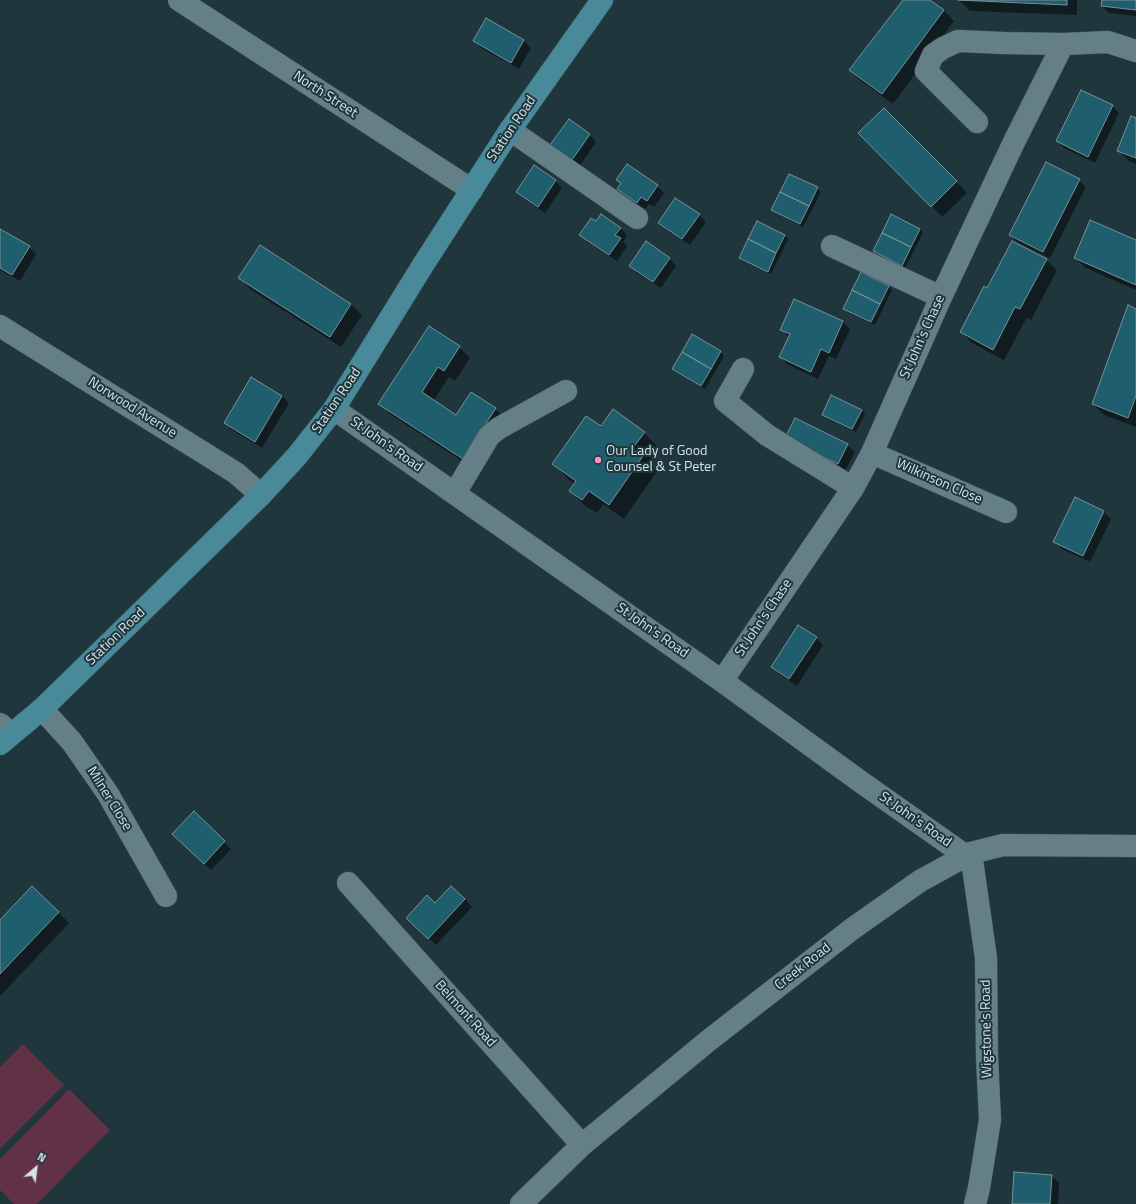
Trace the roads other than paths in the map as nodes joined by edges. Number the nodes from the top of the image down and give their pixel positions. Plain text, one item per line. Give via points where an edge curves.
1 (178, 0) edge
2 (602, 0) edge
3 (1063, 44) junction
4 (1136, 51) edge
5 (977, 122) dead end
6 (510, 130) junction
7 (472, 190) junction
8 (638, 218) dead end
9 (832, 246) dead end
10 (941, 297) junction
11 (0, 326) edge
12 (743, 369) dead end
13 (566, 391) dead end
14 (334, 409) junction
15 (872, 453) junction
16 (853, 488) junction
17 (455, 493) junction
18 (261, 495) junction
19 (1006, 512) dead end
20 (722, 681) junction
21 (42, 709) junction
22 (4, 734) edge
23 (1136, 846) edge
24 (969, 855) junction
25 (348, 883) dead end
26 (166, 896) dead end
27 (582, 1145) junction
28 (521, 1204) edge
29 (975, 1204) edge

1 - 7 street, North Street
2 - 6 main road, Station Road
3 - 4 street via 1108,42
3 - 5 street via 958,41 933,55 926,71
3 - 10 street, St John's Chase
6 - 7 main road, Station Road
6 - 8 street
7 - 14 main road, Station Road
9 - 10 street
10 - 15 street, St John's Chase
11 - 18 street, Norwood Avenue via 236,473
12 - 16 street via 724,401 767,435
13 - 17 street via 489,436
14 - 17 street, St John's Road
14 - 18 main road, Station Road via 297,456
15 - 16 street, St John's Chase
15 - 19 street, Wilkinson Close
16 - 20 street, St John's Chase
17 - 20 street, St John's Road
18 - 21 main road, Station Road
20 - 24 street, St John's Road via 861,782
21 - 22 main road, Station Road
21 - 26 street, Milner Close via 72,742 108,794
23 - 24 street, Creek Road via 1003,846
24 - 27 street, Creek Road via 920,882 852,929 708,1041
24 - 29 street, Wigstone's Road via 986,958 990,1120 980,1188
25 - 27 street, Belmont Road
27 - 28 street, Creek Road

